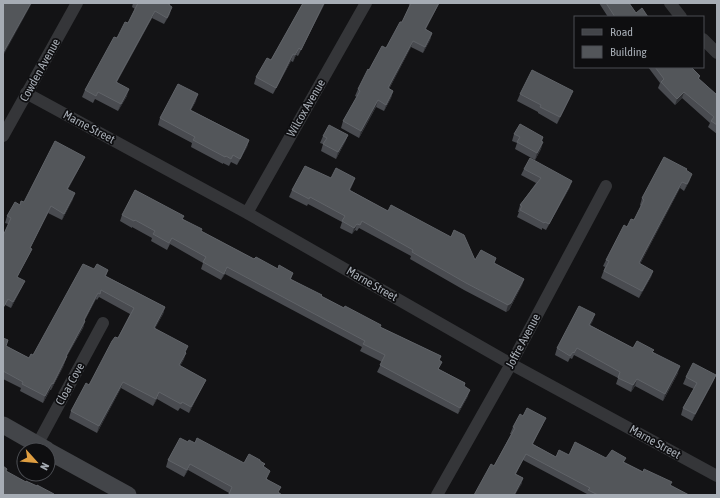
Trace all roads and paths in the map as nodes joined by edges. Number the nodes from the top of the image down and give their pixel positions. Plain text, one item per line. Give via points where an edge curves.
1 (77, 3) edge
2 (366, 3) edge
3 (670, 3) edge
4 (680, 16) edge
5 (704, 40) edge
6 (717, 53) edge
7 (26, 94) junction
8 (3, 136) edge
9 (606, 186) dead end
10 (247, 213) junction
11 (103, 323) dead end
12 (511, 364) junction
13 (3, 425) edge
14 (33, 442) edge
15 (47, 442) edge
16 (56, 455) edge
17 (717, 476) edge
18 (128, 495) edge
19 (437, 495) edge

1 - 7 street, Cowden Avenue
2 - 10 street, Wilcox Avenue
3 - 4 street
5 - 6 street
7 - 8 street, Cowden Avenue
7 - 10 street, Marne Street
9 - 12 street, Joffre Avenue
10 - 12 street, Marne Street
11 - 15 street, Cloar Cove
12 - 17 street, Marne Street
12 - 19 street, Joffre Avenue
13 - 14 street
16 - 18 street

